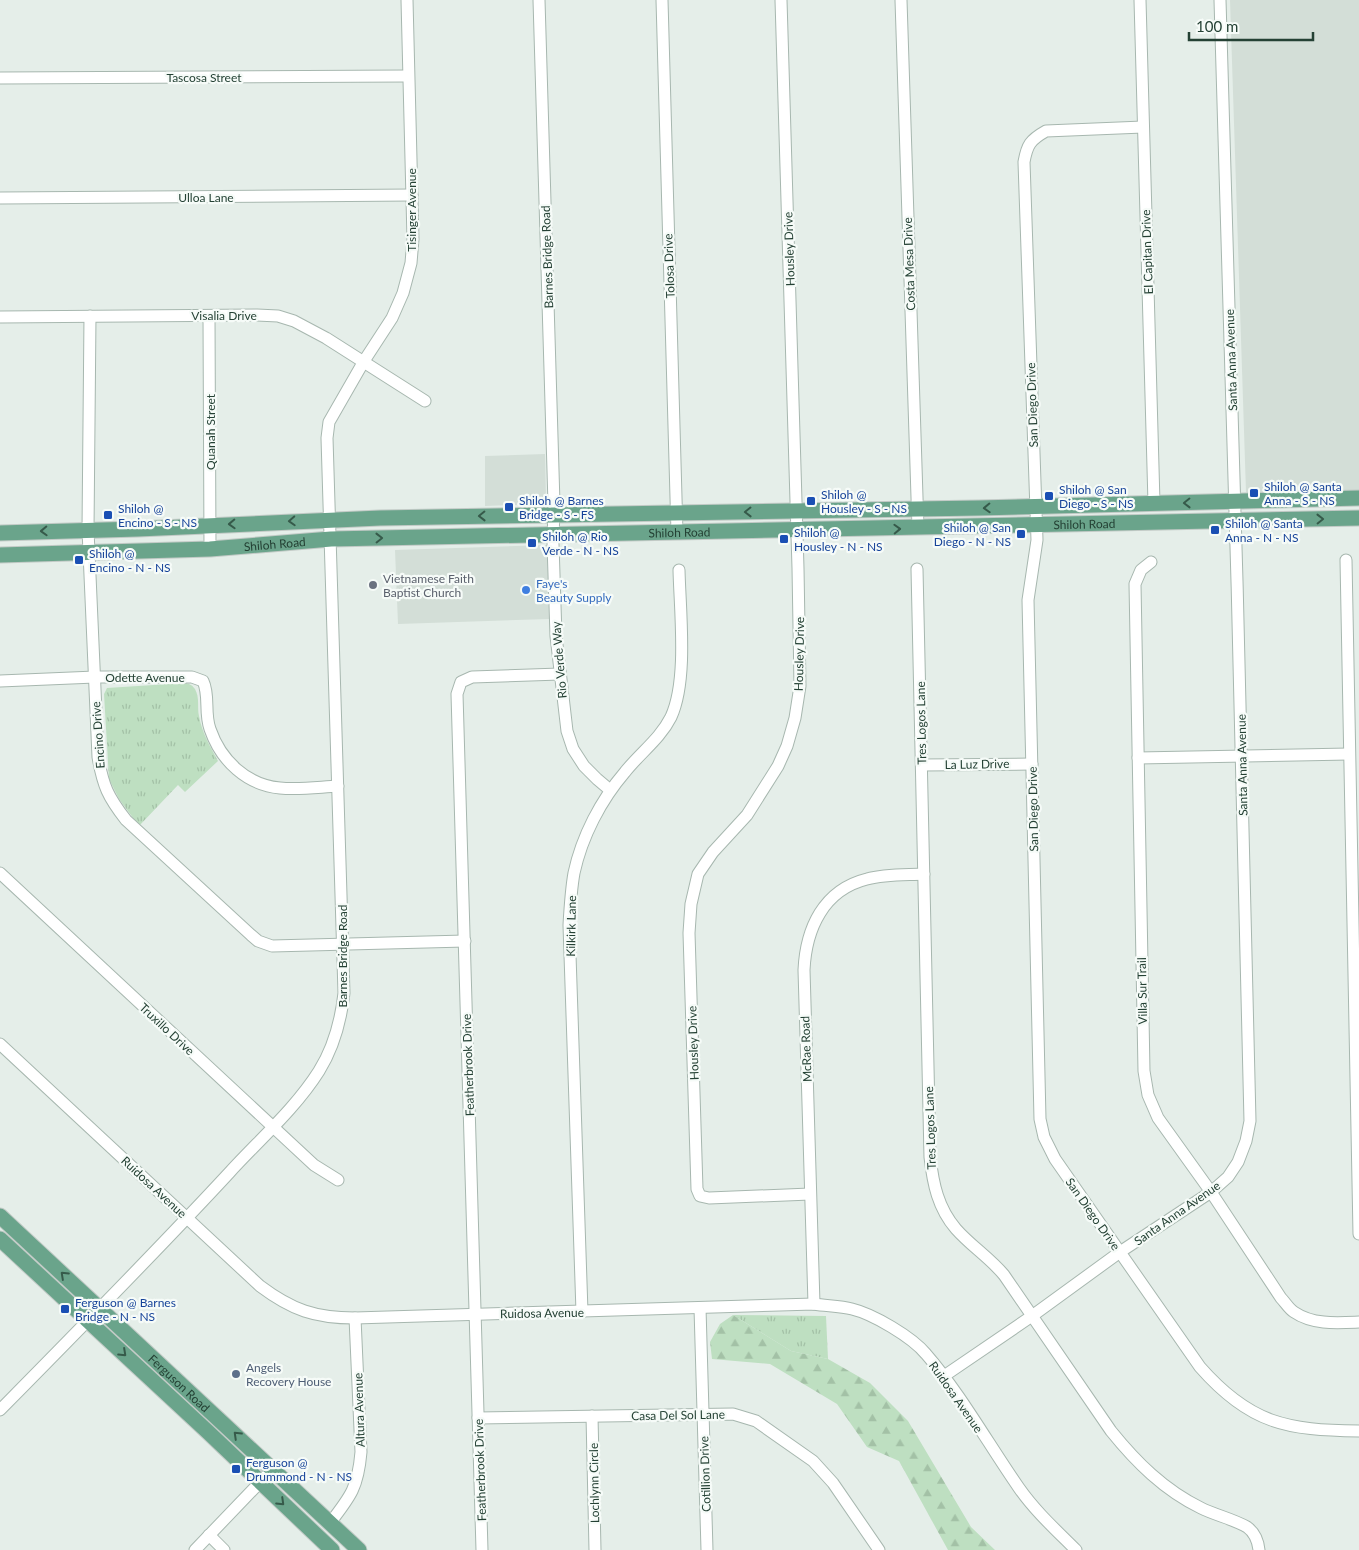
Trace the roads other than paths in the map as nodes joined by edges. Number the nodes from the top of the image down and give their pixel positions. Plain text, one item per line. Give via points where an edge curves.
1 (406, 0) edge
2 (539, 0) edge
3 (662, 0) edge
4 (781, 0) edge
5 (901, 0) edge
6 (1140, 0) edge
7 (1220, 0) edge
8 (408, 76) junction
9 (0, 78) edge
10 (1143, 127) junction
11 (412, 195) junction
12 (0, 198) edge
13 (90, 316) junction
14 (209, 316) junction
15 (0, 318) edge
16 (364, 361) junction
17 (425, 400) dead end
18 (1359, 498) edge
19 (1236, 502) junction
20 (1154, 503) junction
21 (1036, 506) junction
22 (917, 509) junction
23 (796, 511) junction
24 (676, 513) junction
25 (554, 515) junction
26 (1359, 518) edge
27 (330, 520) junction
28 (1236, 521) junction
29 (210, 524) junction
30 (1036, 525) junction
31 (918, 528) junction
32 (88, 530) junction
33 (797, 531) junction
34 (0, 533) edge
35 (677, 533) junction
36 (553, 534) junction
37 (331, 539) junction
38 (210, 549) junction
39 (90, 552) junction
40 (0, 555) edge
41 (1346, 560) dead end
42 (1150, 562) dead end
43 (917, 569) dead end
44 (679, 570) dead end
45 (560, 674) junction
46 (95, 677) junction
47 (0, 681) edge
48 (1349, 754) junction
49 (1242, 756) junction
50 (1138, 758) junction
51 (1032, 764) junction
52 (922, 765) junction
53 (338, 786) junction
54 (610, 790) junction
55 (924, 874) junction
56 (1, 876) edge
57 (464, 941) junction
58 (343, 945) junction
59 (0, 1044) edge
60 (273, 1126) junction
61 (338, 1180) dead end
62 (1211, 1192) junction
63 (810, 1194) junction
64 (0, 1216) edge
65 (187, 1218) junction
66 (1359, 1234) edge
67 (0, 1239) edge
68 (1120, 1252) junction
69 (814, 1304) junction
70 (99, 1308) junction
71 (700, 1308) junction
72 (582, 1312) junction
73 (475, 1314) junction
74 (1032, 1316) junction
75 (355, 1318) junction
76 (88, 1320) junction
77 (1359, 1322) edge
78 (944, 1376) junction
79 (2, 1405) edge
80 (704, 1414) junction
81 (592, 1416) junction
82 (478, 1418) junction
83 (1359, 1430) edge
84 (272, 1469) junction
85 (260, 1482) junction
86 (330, 1523) junction
87 (209, 1536) junction
88 (195, 1550) edge
89 (224, 1550) edge
90 (332, 1550) edge
91 (359, 1550) edge
92 (482, 1550) edge
93 (595, 1550) edge
94 (707, 1550) edge
95 (879, 1550) edge
96 (1076, 1550) edge
97 (1259, 1550) edge

1 - 8 street, Tisinger Avenue
2 - 25 street, Barnes Bridge Road
3 - 24 street, Tolosa Drive
4 - 23 street, Housley Drive
5 - 22 street, Costa Mesa Drive
6 - 10 street, El Capitan Drive
7 - 19 street, Santa Anna Avenue
8 - 9 street, Tascosa Street
8 - 11 street, Tisinger Avenue
10 - 20 street, El Capitan Drive
10 - 21 street, San Diego Drive via 1046,131 1034,138 1026,150
11 - 12 street, Ulloa Lane
11 - 16 street, Tisinger Avenue via 411,263 403,293 392,318
13 - 14 street, Visalia Drive
13 - 15 street, Visalia Drive
13 - 32 street, Encino Drive
14 - 16 street, Visalia Drive via 278,316 294,321
14 - 29 street, Quanah Street
16 - 17 street, Visalia Drive
16 - 27 street, Tisinger Avenue via 329,422
18 - 19 main road, Shiloh Road
19 -> 20 main road, Shiloh Road
19 - 28 street, Santa Anna Avenue
20 - 21 main road, Shiloh Road
21 -> 22 main road, Shiloh Road
21 - 30 street, San Diego Drive
22 - 23 main road, Shiloh Road
22 - 31 street, Costa Mesa Drive
23 -> 24 main road, Shiloh Road
23 - 33 street, Housley Drive
24 - 25 main road, Shiloh Road
24 - 35 street, Tolosa Drive
25 -> 27 main road, Shiloh Road
25 - 36 street, Rio Verde Way
28 -> 26 main road, Shiloh Road
27 -> 29 main road, Shiloh Road
27 - 37 street, Barnes Bridge Road
28 - 30 main road, Shiloh Road
28 - 49 street, Santa Anna Avenue
29 - 32 main road, Shiloh Road
29 - 38 street, Quanah Street
30 - 31 main road, Shiloh Road
30 - 51 street, San Diego Drive via 1035,558 1028,600
33 -> 31 main road, Shiloh Road
32 -> 34 main road, Shiloh Road
32 - 39 street, Encino Drive
33 - 35 main road, Shiloh Road
33 - 63 street, Housley Drive via 800,686 795,718 787,746 768,784 698,874 690,904 689,933 697,1189 700,1196
35 - 36 main road, Shiloh Road
37 -> 36 main road, Shiloh Road
36 - 45 street, Rio Verde Way
37 - 38 main road, Shiloh Road
37 - 53 street, Barnes Bridge Road
38 - 39 main road, Shiloh Road
39 - 40 main road, Shiloh Road
39 - 46 street, Encino Drive
41 - 48 street
42 - 50 street, Villa Sur Trail via 1141,570 1135,584
43 - 52 street, Tres Logos Lane
44 - 54 street, Kilkirk Lane via 679,693 662,732
45 - 54 street, Rio Verde Way via 566,731 573,749 584,766
45 - 57 street, Featherbrook Drive via 472,677 461,682 457,694
46 - 47 street, Odette Avenue
46 - 53 street, Odette Avenue via 192,677 203,680 208,690 206,710 210,728 225,758 238,771 253,781 280,788
46 - 58 street, Encino Drive via 102,782 126,820 258,941 282,947
48 - 49 street
48 - 66 street
49 - 50 street
49 - 62 street, Santa Anna Avenue via 1250,1121 1238,1162 1228,1177
50 - 62 street, Villa Sur Trail via 1144,1071 1148,1095 1158,1118
51 - 52 street, La Luz Drive
51 - 68 street, San Diego Drive via 1040,1119 1044,1137 1055,1159
52 - 55 street, Tres Logos Lane
53 - 58 street, Barnes Bridge Road
54 - 72 street, Kilkirk Lane via 586,835 574,873 570,900
55 - 63 street, McRae Road via 865,879 850,886 824,907 809,935 804,970
55 - 74 street, Tres Logos Lane via 932,1181 946,1216 995,1265
56 - 60 street, Truxillo Drive
57 - 58 street, Encino Drive
57 - 73 street, Featherbrook Drive
58 - 60 street, Barnes Bridge Road via 344,993 337,1032 319,1071
59 - 65 street, Ruidosa Avenue
60 - 61 street, Truxillo Drive via 314,1165
60 - 65 street, Barnes Bridge Road
62 - 68 street, Santa Anna Avenue
62 - 77 street, Villa Sur Trail via 1293,1312 1326,1323
63 - 69 street, McRae Road
70 -> 64 main road, Ferguson Road
65 - 70 street, Barnes Bridge Road
65 - 75 street, Ruidosa Avenue via 279,1300 316,1316
67 - 76 main road, Ferguson Road
68 - 74 street, Santa Anna Avenue
68 - 83 street, San Diego Drive via 1200,1367 1236,1402 1278,1424
69 - 71 street, Ruidosa Avenue
69 - 78 street, Ruidosa Avenue via 852,1309 878,1320 925,1352
70 - 76 street, Barnes Bridge Road
84 -> 70 main road, Ferguson Road
71 - 72 street, Ruidosa Avenue
71 - 80 street, Cotillion Drive
72 - 73 street, Ruidosa Avenue
73 - 75 street, Ruidosa Avenue
73 - 82 street, Featherbrook Drive
74 - 78 street, Santa Anna Avenue
74 - 97 street, Tres Logos Lane via 1127,1451 1158,1481 1180,1496 1248,1528 1259,1543
75 - 86 street, Altura Avenue via 361,1452 359,1474 350,1497
76 - 79 street, Barnes Bridge Road
76 -> 85 main road, Ferguson Road
78 - 96 street, Ruidosa Avenue via 1020,1490
80 - 81 street, Casa Del Sol Lane
80 - 94 street, Cotillion Drive
80 - 95 street, Casa Del Sol Lane via 733,1414 756,1421 813,1461 833,1483
81 - 82 street, Casa Del Sol Lane
81 - 93 street, Lochlynn Circle
82 - 92 street, Featherbrook Drive
84 - 85 street
84 - 86 main road, Ferguson Road
85 - 87 street
85 -> 90 main road, Ferguson Road
86 - 91 main road, Ferguson Road
87 - 88 street
87 - 89 street

